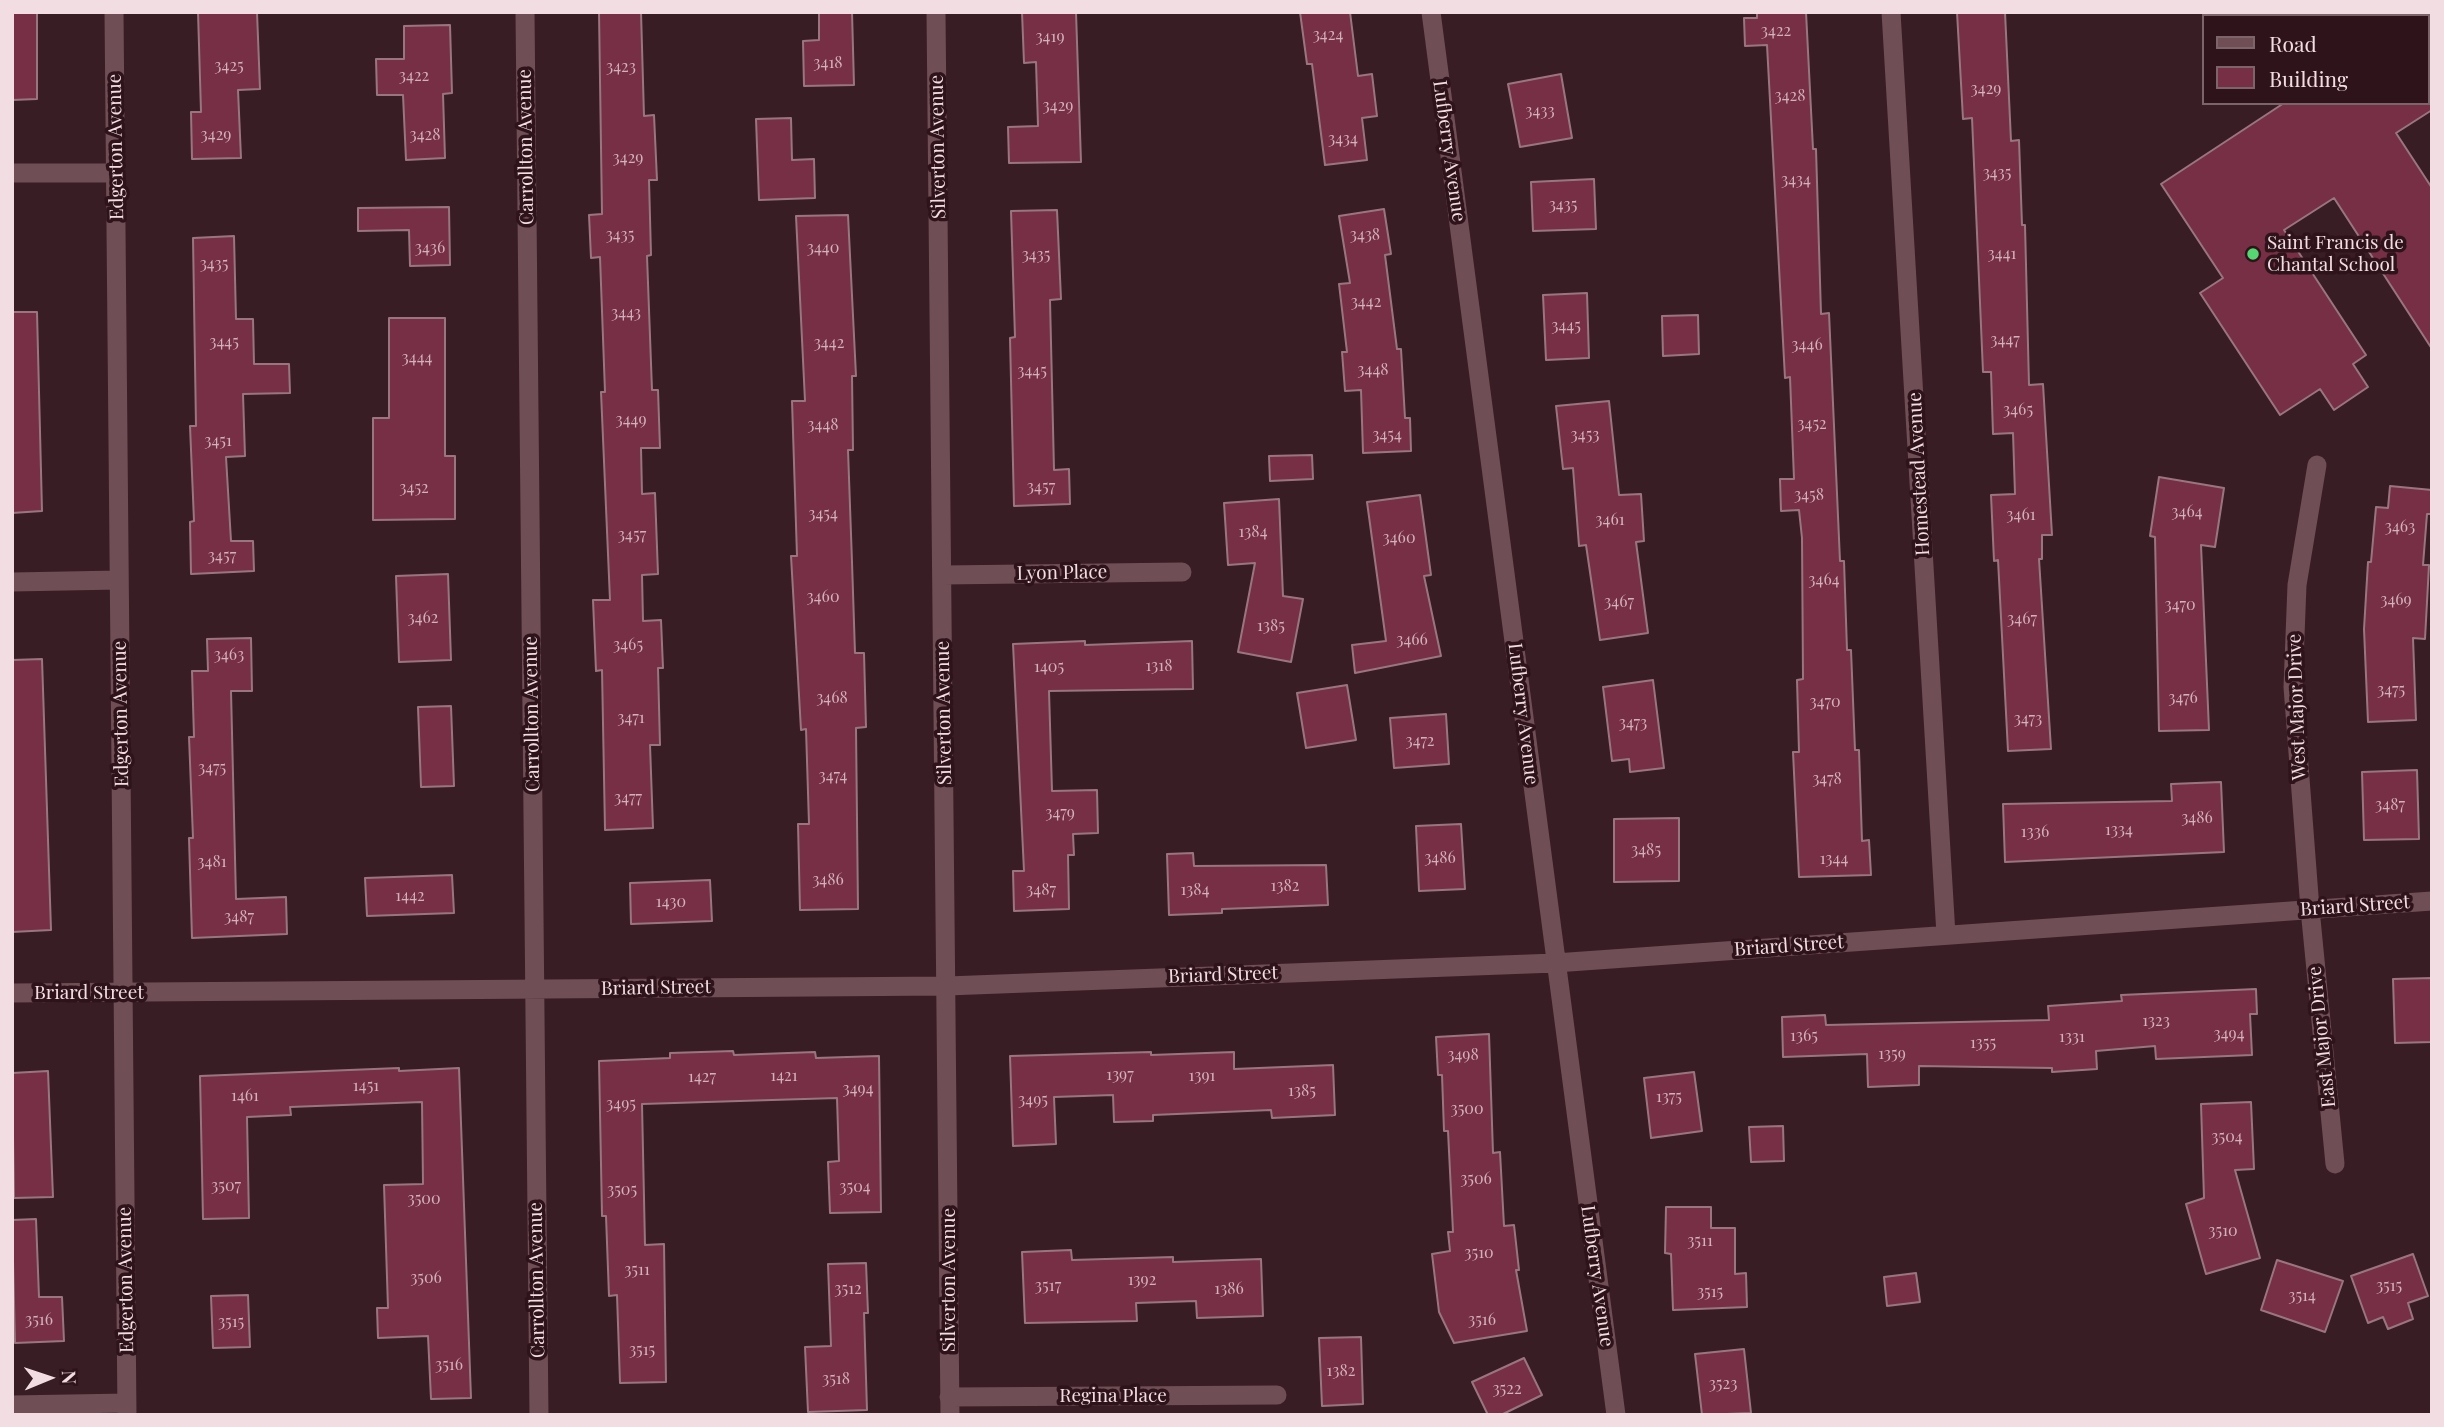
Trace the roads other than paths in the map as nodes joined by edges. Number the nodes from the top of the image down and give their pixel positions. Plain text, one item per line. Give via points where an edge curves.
1 (114, 12) edge
2 (525, 12) edge
3 (936, 12) edge
4 (1430, 12) edge
5 (1891, 12) edge
6 (12, 173) edge
7 (116, 173) junction
8 (2317, 465) dead end
9 (1182, 572) dead end
10 (943, 575) junction
11 (119, 580) junction
12 (12, 582) edge
13 (2432, 901) edge
14 (2310, 909) junction
15 (1946, 935) junction
16 (1555, 963) junction
17 (947, 986) junction
18 (534, 989) junction
19 (12, 992) edge
20 (124, 993) junction
21 (2334, 1164) dead end
22 (1277, 1395) dead end
23 (12, 1405) edge
24 (950, 1406) edge
25 (127, 1409) edge
26 (539, 1415) edge
27 (1616, 1415) edge

1 - 7 street, Edgerton Avenue
2 - 18 street, Carrollton Avenue
3 - 10 street, Silverton Avenue
4 - 16 street, Lufberry Avenue
5 - 15 street, Homestead Avenue
6 - 7 street
7 - 11 street, Edgerton Avenue
8 - 14 street, West Major Drive via 2293,638
9 - 10 street, Lyon Place
10 - 17 street, Silverton Avenue
11 - 12 street
11 - 20 street, Edgerton Avenue
13 - 14 street, Briard Street
14 - 15 street, Briard Street
14 - 21 street, East Major Drive
15 - 16 street, Briard Street
16 - 17 street, Briard Street
16 - 27 street, Lufberry Avenue
17 - 18 street, Briard Street
17 - 24 street, Silverton Avenue
18 - 20 street, Briard Street
18 - 26 street, Carrollton Avenue
19 - 20 street, Briard Street
20 - 25 street, Edgerton Avenue
22 - 24 street, Regina Place
23 - 25 street

